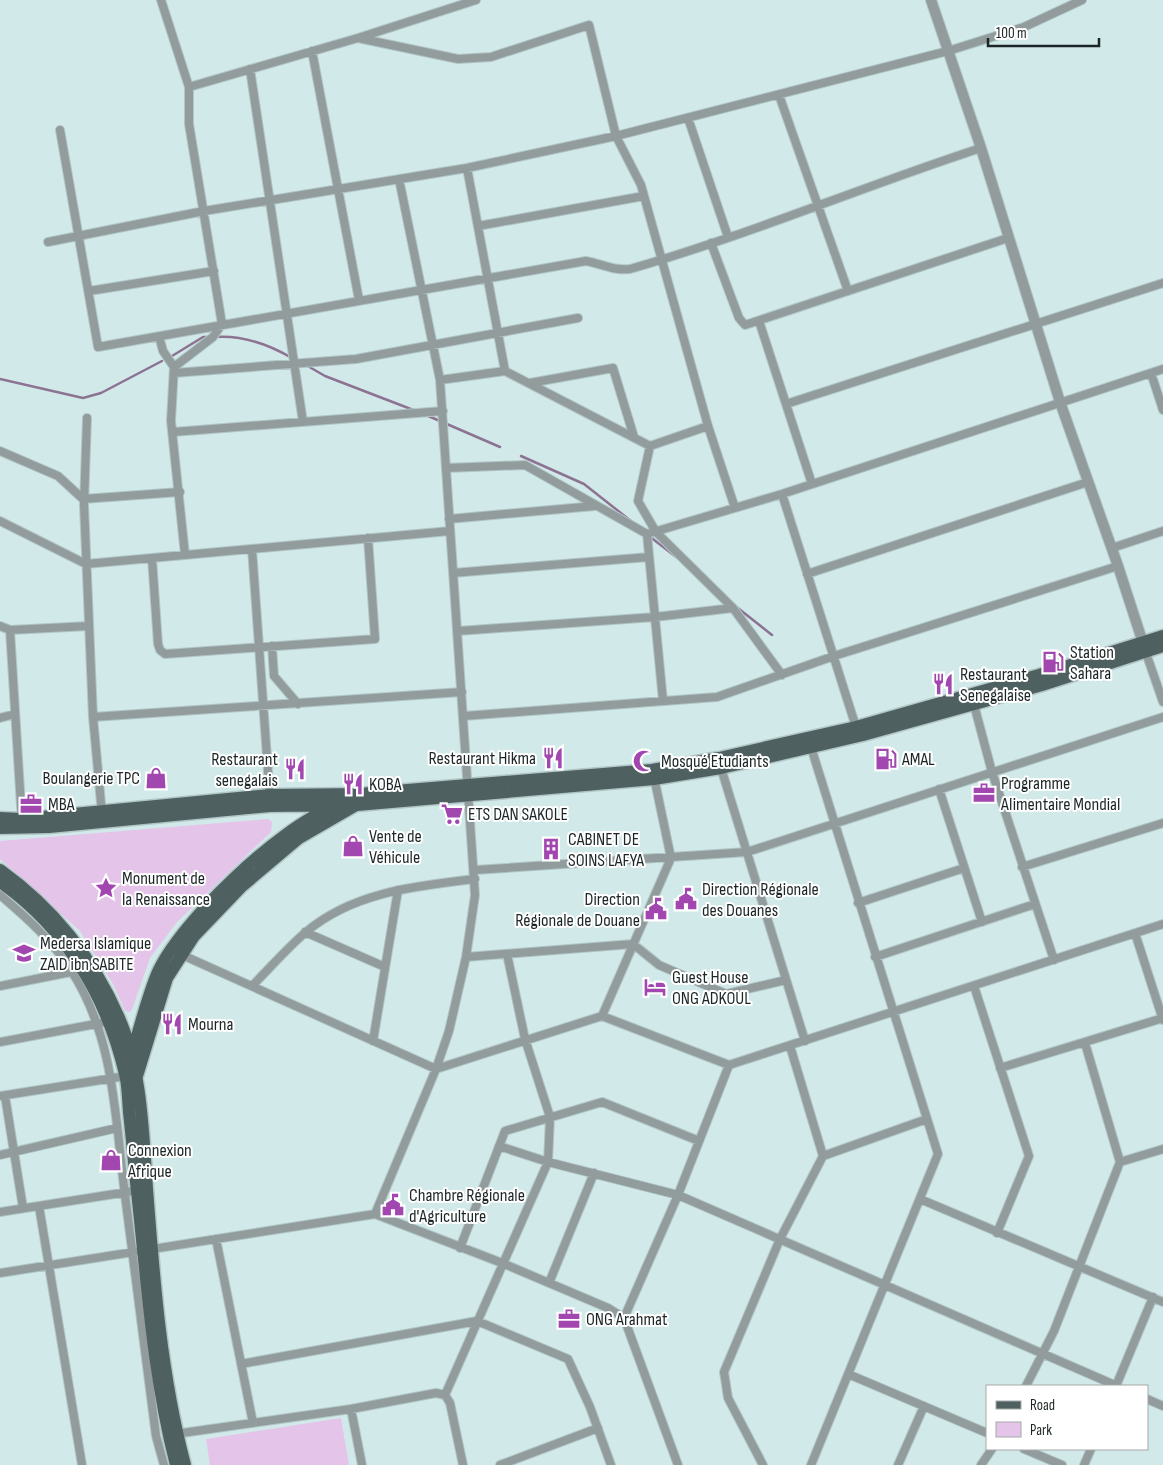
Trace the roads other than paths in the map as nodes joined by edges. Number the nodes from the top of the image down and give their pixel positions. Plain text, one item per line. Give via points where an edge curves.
1 (161, 0) edge
2 (476, 0) edge
3 (931, 0) edge
4 (1082, 0) edge
5 (358, 38) junction
6 (312, 51) junction
7 (948, 51) junction
8 (250, 69) junction
9 (189, 87) junction
10 (779, 95) junction
11 (688, 118) junction
12 (60, 130) dead end
13 (616, 136) junction
14 (981, 148) junction
15 (467, 168) junction
16 (399, 179) junction
17 (338, 190) junction
18 (644, 196) junction
19 (270, 201) junction
20 (817, 204) junction
21 (204, 211) junction
22 (478, 226) junction
23 (78, 235) junction
24 (728, 237) junction
25 (1008, 238) junction
26 (48, 242) dead end
27 (711, 243) junction
28 (662, 260) junction
29 (214, 271) junction
30 (487, 278) junction
31 (1163, 283) edge
32 (422, 289) junction
33 (88, 291) junction
34 (848, 291) junction
35 (359, 300) junction
36 (287, 313) junction
37 (578, 318) dead end
38 (759, 321) junction
39 (222, 324) junction
40 (1036, 324) junction
41 (498, 333) junction
42 (159, 336) junction
43 (434, 345) junction
44 (294, 364) junction
45 (1163, 369) edge
46 (174, 370) junction
47 (505, 371) junction
48 (1151, 373) junction
49 (440, 380) junction
50 (530, 383) junction
51 (1060, 402) junction
52 (786, 404) junction
53 (1163, 410) edge
54 (442, 411) junction
55 (87, 418) dead end
56 (303, 422) junction
57 (708, 426) junction
58 (174, 432) junction
59 (634, 437) junction
60 (650, 446) junction
61 (0, 451) edge
62 (446, 468) junction
63 (1088, 482) junction
64 (812, 484) junction
65 (180, 492) junction
66 (782, 494) junction
67 (83, 499) junction
68 (595, 506) junction
69 (736, 508) junction
70 (449, 519) junction
71 (0, 521) edge
72 (450, 531) junction
73 (1163, 531) edge
74 (656, 532) junction
75 (647, 534) junction
76 (368, 538) junction
77 (1112, 548) junction
78 (252, 549) junction
79 (185, 555) junction
80 (649, 556) junction
81 (152, 558) junction
82 (86, 564) junction
83 (1118, 566) junction
84 (453, 574) junction
85 (808, 574) junction
86 (732, 608) junction
87 (655, 617) junction
88 (0, 626) edge
89 (89, 626) junction
90 (10, 630) junction
91 (458, 631) junction
92 (1163, 636) edge
93 (272, 646) junction
94 (1163, 646) edge
95 (258, 647) junction
96 (1144, 647) junction
97 (834, 656) junction
98 (782, 675) junction
99 (274, 676) junction
100 (260, 678) junction
101 (462, 692) junction
102 (972, 699) junction
103 (663, 701) junction
104 (1163, 702) edge
105 (298, 704) junction
106 (262, 706) junction
107 (15, 714) junction
108 (464, 716) junction
109 (93, 717) junction
110 (1163, 717) edge
111 (0, 718) edge
112 (886, 723) junction
113 (856, 728) junction
114 (809, 744) junction
115 (721, 768) junction
116 (992, 772) junction
117 (653, 774) junction
118 (939, 789) junction
119 (470, 791) junction
120 (358, 799) junction
121 (270, 800) junction
122 (285, 805) junction
123 (338, 805) junction
124 (102, 815) junction
125 (0, 818) edge
126 (1163, 822) edge
127 (834, 823) junction
128 (22, 824) junction
129 (0, 828) edge
130 (302, 829) junction
131 (747, 852) junction
132 (672, 858) junction
133 (1022, 867) junction
134 (964, 868) junction
135 (0, 870) edge
136 (475, 874) junction
137 (0, 882) edge
138 (398, 890) junction
139 (0, 895) edge
140 (858, 903) junction
141 (1035, 904) junction
142 (982, 922) junction
143 (1163, 924) edge
144 (305, 932) junction
145 (1135, 933) junction
146 (634, 944) junction
147 (176, 952) junction
148 (507, 954) junction
149 (466, 957) junction
150 (875, 957) junction
151 (1054, 960) junction
152 (385, 967) junction
153 (82, 969) junction
154 (786, 980) junction
155 (0, 986) edge
156 (252, 986) junction
157 (974, 986) junction
158 (892, 1012) junction
159 (602, 1016) junction
160 (1163, 1019) edge
161 (115, 1021) junction
162 (97, 1024) junction
163 (525, 1039) junction
164 (373, 1041) junction
165 (805, 1041) junction
166 (0, 1042) edge
167 (1085, 1043) junction
168 (790, 1046) junction
169 (131, 1058) junction
170 (729, 1065) junction
171 (1000, 1068) junction
172 (436, 1069) junction
173 (131, 1077) junction
174 (112, 1078) junction
175 (2, 1096) edge
176 (550, 1117) junction
177 (927, 1119) junction
178 (118, 1128) junction
179 (699, 1141) junction
180 (499, 1146) junction
181 (1163, 1149) edge
182 (14, 1153) junction
183 (0, 1155) edge
184 (823, 1156) junction
185 (548, 1162) junction
186 (1120, 1162) junction
187 (594, 1173) junction
188 (136, 1190) junction
189 (678, 1195) junction
190 (920, 1199) junction
191 (39, 1206) junction
192 (23, 1208) junction
193 (0, 1212) edge
194 (374, 1214) junction
195 (998, 1233) junction
196 (216, 1239) junction
197 (780, 1239) junction
198 (460, 1248) junction
199 (143, 1250) junction
200 (502, 1263) junction
201 (50, 1265) junction
202 (1078, 1266) junction
203 (0, 1273) edge
204 (549, 1283) junction
205 (885, 1285) junction
206 (1153, 1298) junction
207 (1163, 1302) edge
208 (624, 1318) junction
209 (477, 1321) junction
210 (1043, 1354) junction
211 (241, 1364) junction
212 (848, 1374) junction
213 (1027, 1385) edge
214 (1115, 1385) edge
215 (1117, 1385) edge
216 (445, 1395) junction
217 (1148, 1399) edge
218 (924, 1406) junction
219 (1163, 1406) edge
220 (351, 1409) junction
221 (253, 1423) junction
222 (598, 1428) junction
223 (986, 1433) edge
224 (172, 1434) junction
225 (991, 1450) edge
226 (1026, 1450) edge
227 (1091, 1450) edge
228 (82, 1465) edge
229 (164, 1465) edge
230 (176, 1465) edge
231 (185, 1465) edge
232 (362, 1465) edge
233 (463, 1465) edge
234 (500, 1465) edge
235 (611, 1465) edge
236 (678, 1465) edge
237 (763, 1465) edge
238 (812, 1465) edge
239 (898, 1465) edge
240 (981, 1465) edge
241 (1062, 1465) edge
242 (1084, 1465) edge

1 - 9 street
2 - 5 street
3 - 7 street
4 - 7 street via 1024,27
5 - 6 street
5 - 13 street via 458,59 491,57 589,25
6 - 8 street
6 - 17 street
7 - 10 street
7 - 14 street
8 - 9 street
8 - 19 street
9 - 21 street via 189,124
10 - 11 street
10 - 20 street
11 - 13 street
11 - 24 street
12 - 23 street
13 - 15 street
13 - 18 street
14 - 20 street
14 - 25 street
15 - 16 street
15 - 22 street
16 - 17 street
16 - 32 street
17 - 19 street
17 - 35 street
18 - 22 street
18 - 28 street
19 - 21 street
19 - 36 street
20 - 24 street
20 - 34 street
21 - 23 street
21 - 29 street
22 - 30 street
23 - 26 street
23 - 33 street
24 - 27 street
25 - 34 street
25 - 40 street
27 - 28 street
27 - 38 street via 739,318 745,325
28 - 30 street via 617,270 586,261
28 - 57 street
29 - 33 street
29 - 39 street
30 - 32 street
30 - 41 street
31 - 40 street
32 - 35 street
32 - 43 street
33 - 42 street via 98,347
34 - 38 street
35 - 36 street
36 - 39 street
36 - 44 street
37 - 41 street
38 - 52 street
39 - 42 street
39 - 46 street via 214,337
40 - 51 street
40 - 52 street
41 - 43 street
41 - 47 street
42 - 46 street
43 - 44 street via 356,359
43 - 49 street
44 - 46 street
44 - 56 street
45 - 48 street
46 - 58 street via 171,421
47 - 49 street
47 - 50 street
48 - 51 street
48 - 53 street
49 - 54 street
50 - 59 street
50 - 59 street via 613,368
51 - 63 street
51 - 64 street
52 - 64 street
54 - 56 street
54 - 62 street
55 - 67 street
56 - 58 street
57 - 60 street
57 - 69 street
58 - 65 street
59 - 60 street
60 - 74 street via 638,501
61 - 67 street via 58,476
62 - 68 street via 525,466
62 - 70 street
63 - 77 street
63 - 85 street
64 - 66 street
65 - 67 street
65 - 79 street
66 - 69 street
66 - 85 street
67 - 82 street
68 - 70 street
68 - 75 street
69 - 74 street
70 - 72 street
71 - 82 street
72 - 76 street
72 - 84 street
73 - 77 street
74 - 75 street
74 - 86 street
75 - 80 street
76 - 78 street
76 - 93 street via 375,639
77 - 83 street
78 - 79 street
78 - 95 street
79 - 81 street
80 - 84 street
80 - 87 street
81 - 82 street
81 - 95 street via 160,650 165,654
82 - 89 street
83 - 96 street
83 - 97 street
84 - 91 street
85 - 97 street
86 - 87 street
86 - 98 street
87 - 91 street
87 - 103 street
88 - 90 street
89 - 90 street
89 - 109 street
90 - 107 street
91 - 101 street
92 - 96 main road
93 - 95 street
93 - 99 street
94 - 96 main road
95 - 100 street
96 - 102 main road
96 - 104 street
97 - 98 street
97 - 113 street
98 - 103 street via 717,697
99 - 100 street
99 - 105 street
100 - 106 street
101 - 105 street
101 - 108 street
102 - 112 main road
102 - 116 street
103 - 108 street
105 - 106 street
106 - 109 street
106 - 121 street
107 - 111 street
107 - 128 street
108 - 119 street
109 - 124 street
110 - 116 street
112 - 113 main road
112 - 114 main road
113 - 114 main road
114 - 115 main road
114 - 117 main road
114 - 127 street
115 - 117 main road
115 - 131 street
116 - 118 street
116 - 133 street
117 - 119 main road
117 - 132 street
118 - 127 street
118 - 134 street
119 - 120 main road
119 - 120 main road via 376,792
119 - 136 street
120 - 121 main road
120 - 123 main road
120 - 130 main road
121 - 122 main road
121 - 124 main road
122 - 123 main road
122 - 130 main road
123 - 130 main road
124 - 128 main road
125 - 128 main road
126 - 133 street
127 - 131 street
127 - 140 street
128 - 129 main road
130 - 147 main road via 234,880 205,907
131 - 132 street
131 - 154 street
132 - 136 street
132 - 146 street
133 - 141 street
134 - 140 street
134 - 142 street
135 - 153 main road via 52,914
136 - 138 street
136 - 149 street
137 - 153 main road via 46,921
138 - 144 street via 354,902
138 - 152 street
139 - 153 street
140 - 150 street
141 - 142 street
141 - 151 street
142 - 150 street
143 - 145 street
144 - 152 street
144 - 156 street
145 - 151 street
145 - 160 street
146 - 148 street
146 - 154 street via 659,965 726,994
146 - 159 street
147 - 156 street
147 - 169 main road via 158,973
147 - 173 main road
148 - 149 street
148 - 163 street
149 - 172 street via 449,1031
150 - 158 street
151 - 157 street
152 - 164 street
153 - 155 street
153 - 161 main road
153 - 162 street
154 - 165 street
156 - 164 street
157 - 158 street
157 - 171 street
158 - 165 street
158 - 177 street
159 - 163 street
159 - 170 street
160 - 167 street
161 - 162 street
161 - 169 main road
161 - 173 main road
162 - 166 street
162 - 174 street
163 - 172 street
163 - 176 street
164 - 172 street
165 - 168 street
167 - 171 street
167 - 186 street
168 - 170 street
168 - 184 street
169 - 173 main road
170 - 179 street
171 - 195 street via 1029,1156
172 - 194 street
173 - 174 street
173 - 188 main road
174 - 175 street
174 - 178 street
175 - 182 street
176 - 179 street via 602,1102
176 - 180 street via 505,1131
176 - 185 street
177 - 184 street
177 - 190 street via 938,1154
178 - 182 street
178 - 188 street
179 - 189 street
180 - 185 street
180 - 198 street
181 - 186 street
182 - 183 street
182 - 192 street
184 - 197 street
185 - 187 street
185 - 200 street
186 - 202 street
187 - 189 street
187 - 204 street
188 - 191 street
188 - 199 main road
189 - 197 street
189 - 208 street
190 - 195 street
190 - 205 street
191 - 192 street
191 - 201 street
192 - 193 street
194 - 196 street
194 - 198 street
195 - 202 street
196 - 199 street
196 - 211 street
197 - 205 street
197 - 237 street via 724,1372 728,1398
198 - 200 street
199 - 201 street
199 - 224 main road via 154,1353
199 - 229 street via 156,1436
200 - 204 street
200 - 209 street
201 - 203 street
201 - 228 street
202 - 206 street
202 - 210 street
204 - 208 street
205 - 210 street
205 - 212 street
206 - 207 street
206 - 215 street
208 - 236 street
209 - 211 street
209 - 216 street
209 - 222 street via 568,1359
210 - 213 street
210 - 214 street
211 - 221 street
212 - 218 street
212 - 238 street
216 - 220 street via 436,1393
216 - 233 street via 450,1402
217 - 219 street
218 - 223 street
218 - 239 street
220 - 221 street
220 - 232 street
221 - 224 street
222 - 234 street
222 - 235 street
224 - 230 main road
224 - 231 main road
225 - 240 street
226 - 241 street
227 - 242 street

